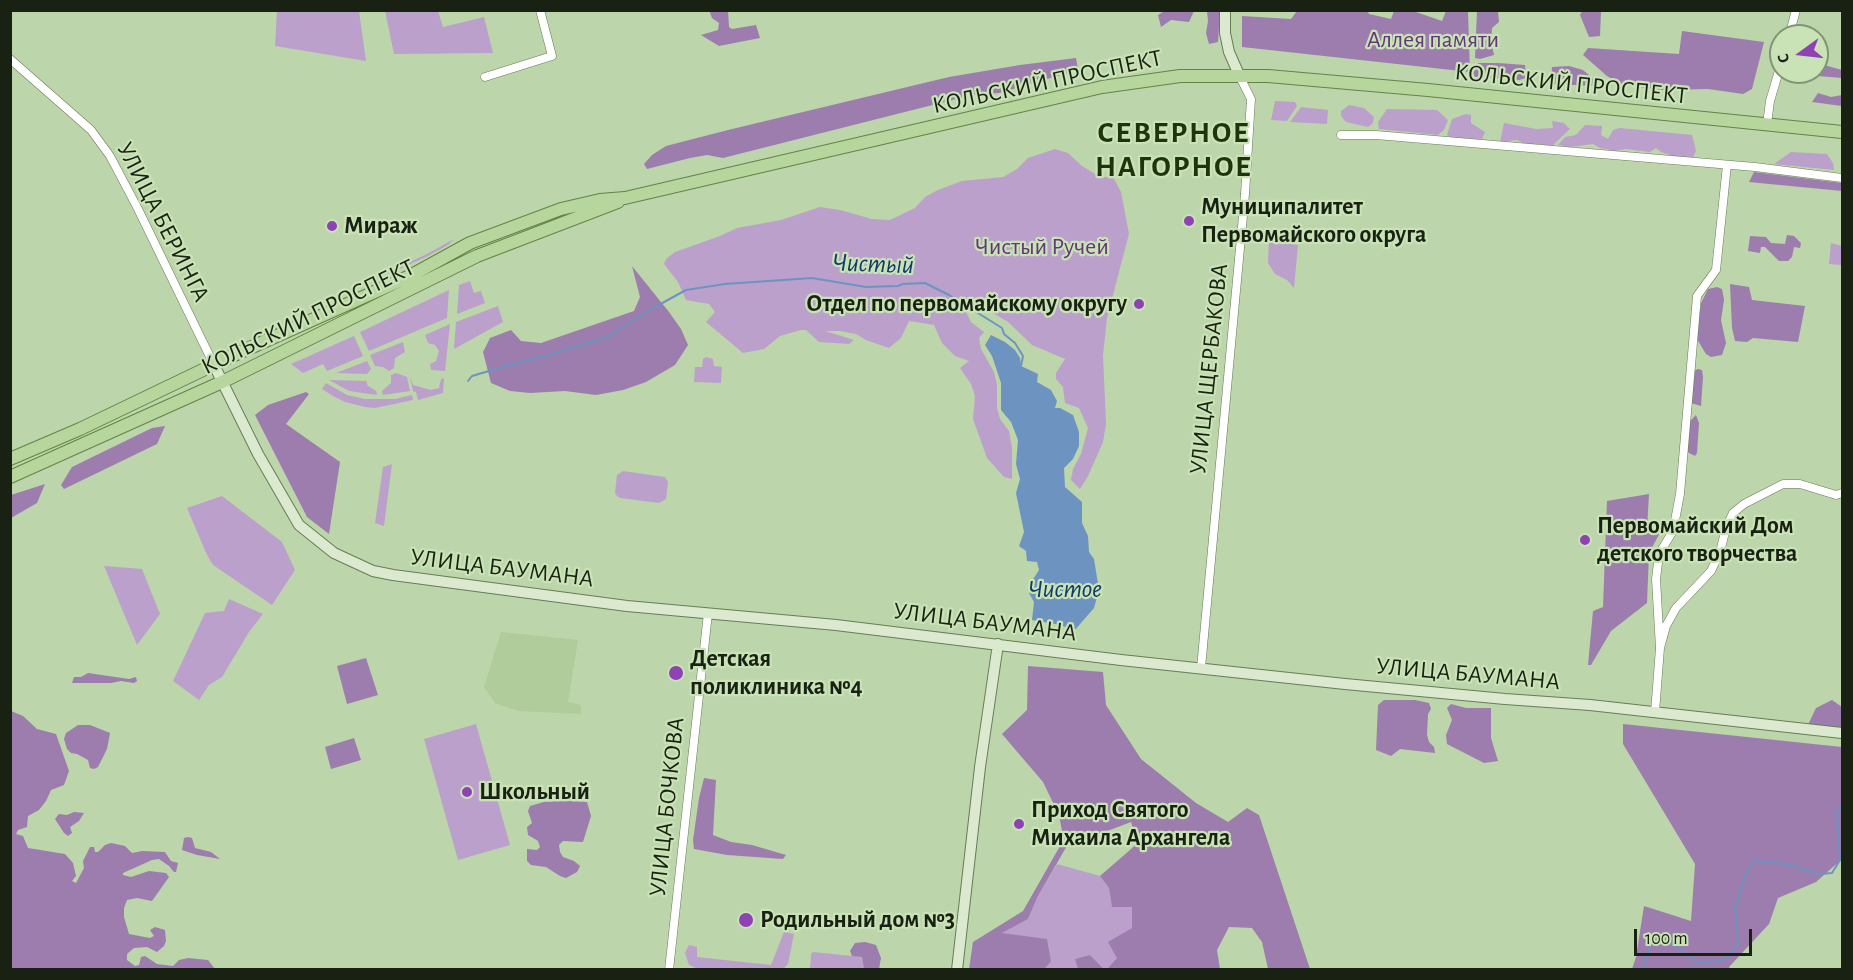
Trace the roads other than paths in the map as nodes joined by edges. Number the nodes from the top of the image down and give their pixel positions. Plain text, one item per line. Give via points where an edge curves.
1 (540, 10) edge
2 (1225, 10) edge
3 (10, 58) edge
4 (1240, 76) junction
5 (485, 77) dead end
6 (1775, 84) edge
7 (1767, 124) junction
8 (1842, 132) edge
9 (1341, 135) dead end
10 (1727, 165) junction
11 (1842, 178) edge
12 (625, 198) junction
13 (561, 209) junction
14 (565, 222) junction
15 (214, 365) junction
16 (222, 382) junction
17 (10, 459) edge
18 (10, 477) edge
19 (1842, 493) edge
20 (708, 613) junction
21 (998, 644) junction
22 (1660, 648) junction
23 (1201, 668) junction
24 (1655, 712) junction
25 (1842, 732) edge
26 (669, 969) edge
27 (957, 969) edge

1 - 5 street via 552,56
2 - 4 street via 1225,33
3 - 15 street, УЛИЦА БЕРИНГА via 91,130 110,156
4 - 7 main road, КОЛЬСКИЙ ПРОСПЕКТ via 1428,90
4 - 12 main road, КОЛЬСКИЙ ПРОСПЕКТ via 1180,76 1098,87
4 - 23 street, УЛИЦА ЩЕРБАКОВА via 1251,99 1245,194
6 - 7 street
7 - 8 main road, КОЛЬСКИЙ ПРОСПЕКТ
9 - 10 street
10 - 11 street
10 - 22 street via 1716,270 1697,296 1680,494 1673,531 1659,554 1656,579
12 - 13 main road, КОЛЬСКИЙ ПРОСПЕКТ
12 - 14 main road, КОЛЬСКИЙ ПРОСПЕКТ
13 - 14 main road via 569,214
13 - 15 main road, КОЛЬСКИЙ ПРОСПЕКТ via 470,243 410,276
14 - 16 main road, КОЛЬСКИЙ ПРОСПЕКТ via 477,256
15 - 16 street, УЛИЦА БАУМАНА
15 - 17 main road, КОЛЬСКИЙ ПРОСПЕКТ
16 - 18 main road, КОЛЬСКИЙ ПРОСПЕКТ
16 - 20 street, УЛИЦА БАУМАНА via 299,525 353,563 393,575
19 - 22 street via 1783,484 1733,513 1710,571 1676,608
20 - 21 street, УЛИЦА БАУМАНА
20 - 26 street, УЛИЦА БОЧКОВА
21 - 23 street, УЛИЦА БАУМАНА
21 - 27 street
22 - 24 street
23 - 24 street, УЛИЦА БАУМАНА
24 - 25 street, УЛИЦА БАУМАНА

